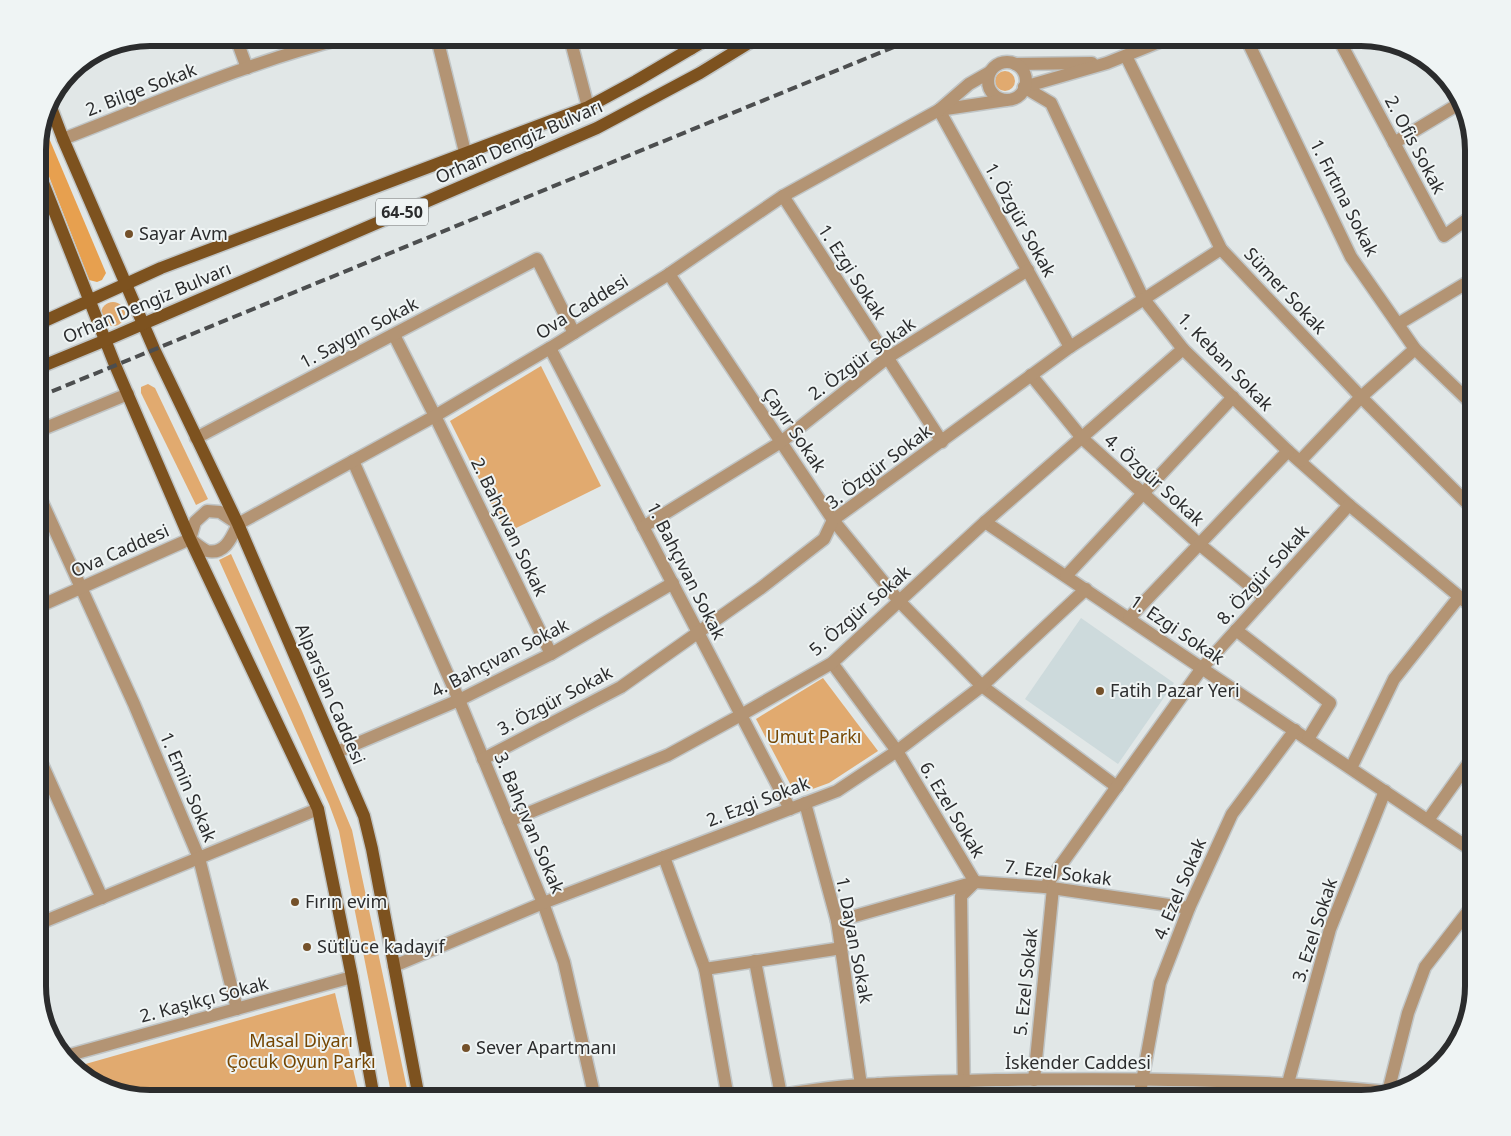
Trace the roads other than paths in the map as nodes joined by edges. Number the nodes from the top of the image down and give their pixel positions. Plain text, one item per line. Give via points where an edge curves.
1 (239, 46) edge
2 (297, 46) edge
3 (439, 46) edge
4 (572, 46) edge
5 (685, 46) edge
6 (744, 46) edge
7 (1150, 46) edge
8 (1250, 46) edge
9 (1342, 46) edge
10 (1126, 56) junction
11 (1107, 63) junction
12 (1015, 64) junction
13 (246, 68) junction
14 (990, 72) junction
15 (1024, 87) junction
16 (1008, 99) junction
17 (588, 106) junction
18 (1455, 106) edge
19 (939, 110) junction
20 (53, 113) edge
21 (63, 139) junction
22 (1394, 144) junction
23 (465, 152) junction
24 (46, 190) edge
25 (783, 196) junction
26 (1465, 221) edge
27 (1221, 249) junction
28 (1028, 270) junction
29 (669, 274) junction
30 (126, 284) junction
31 (1465, 284) edge
32 (1143, 298) junction
33 (90, 301) junction
34 (46, 320) edge
35 (143, 324) junction
36 (1398, 324) junction
37 (574, 333) junction
38 (394, 335) junction
39 (106, 340) junction
40 (1070, 347) junction
41 (550, 348) junction
42 (1183, 349) junction
43 (1415, 349) junction
44 (888, 358) junction
45 (46, 365) edge
46 (1031, 375) junction
47 (128, 394) junction
48 (1465, 396) edge
49 (1233, 397) junction
50 (1361, 397) junction
51 (435, 416) junction
52 (46, 428) edge
53 (196, 438) junction
54 (1082, 438) junction
55 (781, 442) junction
56 (942, 442) junction
57 (1288, 450) junction
58 (354, 461) junction
59 (1300, 461) junction
60 (1142, 493) junction
61 (1465, 500) edge
62 (1349, 505) junction
63 (46, 510) edge
64 (834, 520) junction
65 (985, 522) junction
66 (238, 524) junction
67 (643, 527) junction
68 (190, 540) junction
69 (1199, 544) junction
70 (1066, 576) junction
71 (673, 584) junction
72 (81, 587) junction
73 (1086, 589) junction
74 (1459, 597) junction
75 (1265, 598) junction
76 (899, 601) junction
77 (1465, 601) edge
78 (46, 603) edge
79 (1129, 618) junction
80 (1236, 630) junction
81 (699, 633) junction
82 (551, 654) junction
83 (832, 663) junction
84 (1202, 668) junction
85 (982, 686) junction
86 (459, 700) junction
87 (741, 715) junction
88 (1295, 730) junction
89 (1308, 739) junction
90 (897, 751) junction
91 (337, 752) junction
92 (483, 759) junction
93 (1351, 768) junction
94 (1465, 769) edge
95 (46, 773) edge
96 (1117, 787) junction
97 (1385, 791) junction
98 (805, 803) junction
99 (318, 809) junction
100 (790, 809) junction
101 (1428, 820) junction
102 (509, 821) junction
103 (1465, 845) edge
104 (664, 857) junction
105 (199, 858) junction
106 (975, 882) junction
107 (1049, 887) junction
108 (102, 898) junction
109 (543, 903) junction
110 (1189, 908) junction
111 (1465, 916) edge
112 (46, 921) edge
113 (837, 921) junction
114 (842, 948) junction
115 (755, 961) junction
116 (394, 966) junction
117 (705, 969) junction
118 (352, 977) junction
119 (238, 1009) junction
120 (72, 1054) edge
121 (1034, 1080) junction
122 (965, 1081) junction
123 (1142, 1081) junction
124 (1288, 1083) junction
125 (878, 1084) junction
126 (861, 1085) junction
127 (1391, 1085) edge
128 (373, 1090) edge
129 (417, 1090) edge
130 (593, 1090) edge
131 (727, 1090) edge
132 (780, 1090) edge
133 (834, 1090) edge
134 (878, 1090) edge
135 (964, 1090) edge
136 (1140, 1090) edge
137 (1364, 1090) edge

1 - 13 street
2 - 13 street, 2. Bilge Sokak
3 - 23 street
4 - 17 street
5 - 17 main road, Orhan Dengiz Bulvarı / 64-50 via 636,81
6 - 35 main road, Orhan Dengiz Bulvarı / 64-50 via 597,128
7 - 10 street
8 - 36 street, 1. Fırtına Sokak via 1351,257
9 - 22 street, 2. Ofis Sokak
10 - 11 street
10 - 27 street, Sümer Sokak
11 - 12 street
11 - 15 street
12 - 14 street via 999,63
12 - 15 street via 1024,74
13 - 21 street, 2. Bilge Sokak
14 - 16 street via 990,88 997,97
14 - 19 street via 969,84
15 - 16 street via 1019,94
15 - 32 street, 1. Keban Sokak via 1051,102
16 - 19 street
17 - 23 main road, Orhan Dengiz Bulvarı / 64-50
18 - 22 street
19 - 25 street, Ova Caddesi
19 - 28 street, 1. Özgür Sokak
20 - 21 main road, Alparslan Caddesi
21 - 30 main road, Alparslan Caddesi
22 - 26 street, 2. Ofis Sokak via 1444,236
23 - 30 main road, Orhan Dengiz Bulvarı / 64-50
24 - 33 main road
25 - 29 street, Ova Caddesi
25 - 44 street, 1. Ezgi Sokak
27 - 32 street, 3. Özgür Sokak
27 - 50 street, Sümer Sokak
28 - 40 street, 1. Özgür Sokak
28 - 44 street, 2. Özgür Sokak
29 - 37 street, Ova Caddesi
29 - 55 street, Çayır Sokak
30 - 33 main road, Orhan Dengiz Bulvarı / 64-50
30 - 35 main road, Alparslan Caddesi
31 - 36 street
32 - 40 street, 3. Özgür Sokak
32 - 42 street, 1. Keban Sokak
33 - 34 main road, Orhan Dengiz Bulvarı / 64-50
33 - 39 main road
35 - 39 main road, Orhan Dengiz Bulvarı / 64-50
35 - 53 main road, Alparslan Caddesi
36 - 43 street, 1. Fırtına Sokak
37 - 38 street, 1. Saygın Sokak via 537,259
37 - 41 street, Ova Caddesi
38 - 51 street, 2. Bahçıvan Sokak
38 - 53 street, 1. Saygın Sokak
39 - 45 main road, Orhan Dengiz Bulvarı / 64-50
39 - 47 main road
40 - 46 street, 3. Özgür Sokak
41 - 51 street, Ova Caddesi
41 - 67 street, 1. Bahçıvan Sokak
42 - 49 street, 1. Keban Sokak
42 - 54 street, 5. Özgür Sokak
43 - 48 street, 1. Fırtına Sokak
43 - 50 street
44 - 55 street, 2. Özgür Sokak
44 - 56 street, 1. Ezgi Sokak
46 - 54 street, 4. Özgür Sokak
46 - 56 street, 3. Özgür Sokak
47 - 52 street
47 - 68 main road
49 - 57 street, 1. Keban Sokak
49 - 60 street
50 - 59 street
50 - 61 street, Sümer Sokak
51 - 58 street, Ova Caddesi
51 - 82 street, 2. Bahçıvan Sokak
53 - 66 main road, Alparslan Caddesi
54 - 60 street, 4. Özgür Sokak
54 - 65 street, 5. Özgür Sokak
55 - 64 street, Çayır Sokak
55 - 67 street, 2. Özgür Sokak
56 - 64 street, 3. Özgür Sokak
57 - 59 street, 1. Keban Sokak
57 - 69 street
58 - 66 street, Ova Caddesi
58 - 86 street, 3. Bahçıvan Sokak
59 - 62 street, 1. Keban Sokak
60 - 69 street, 4. Özgür Sokak
60 - 70 street
62 - 74 street, 1. Keban Sokak
62 - 75 street, 8. Özgür Sokak
63 - 72 street, 1. Emin Sokak
64 - 76 street, Çayır Sokak
64 - 81 street, 3. Özgür Sokak via 824,539
65 - 70 street, 1. Ezgi Sokak
65 - 76 street, 5. Özgür Sokak
66 - 68 street, Ova Caddesi via 231,541 222,550 207,551
66 - 68 street, Ova Caddesi via 220,512 206,512 195,522
66 - 91 main road, Alparslan Caddesi
67 - 71 street, 1. Bahçıvan Sokak
68 - 72 street, Ova Caddesi
68 - 99 main road
69 - 75 street, 4. Özgür Sokak
69 - 79 street
70 - 73 street, 1. Ezgi Sokak
71 - 81 street, 1. Bahçıvan Sokak
71 - 82 street, 4. Bahçıvan Sokak
72 - 78 street, Ova Caddesi
72 - 105 street, 1. Emin Sokak
73 - 79 street, 1. Ezgi Sokak
73 - 85 street, 2. Ezgi Sokak
74 - 77 street, 1. Keban Sokak
74 - 93 street via 1394,679
75 - 80 street, 8. Özgür Sokak
76 - 83 street, 5. Özgür Sokak
76 - 85 street, Çayır Sokak
79 - 84 street, 1. Ezgi Sokak
80 - 84 street, 8. Özgür Sokak
80 - 89 street via 1330,703
81 - 87 street, 1. Bahçıvan Sokak
81 - 92 street, 3. Özgür Sokak via 621,687
82 - 86 street, 4. Bahçıvan Sokak
83 - 87 street, 5. Özgür Sokak
83 - 90 street, 6. Ezel Sokak
84 - 88 street, 1. Ezgi Sokak
84 - 96 street, 8. Özgür Sokak
85 - 90 street, 2. Ezgi Sokak
85 - 96 street, Çayır Sokak
86 - 91 street, 4. Bahçıvan Sokak
86 - 92 street, 3. Bahçıvan Sokak
87 - 100 street, 1. Bahçıvan Sokak
87 - 102 street, 5. Özgür Sokak via 668,755
88 - 89 street, 1. Ezgi Sokak
88 - 110 street, 4. Ezel Sokak via 1232,814
89 - 93 street, 1. Ezgi Sokak
90 - 98 street, 2. Ezgi Sokak via 837,791
90 - 106 street, 6. Ezel Sokak
91 - 116 main road, Alparslan Caddesi via 364,816
92 - 102 street, 3. Bahçıvan Sokak
93 - 97 street, 1. Ezgi Sokak
94 - 101 street
95 - 108 street
96 - 107 street, 8. Özgür Sokak
97 - 101 street, 1. Ezgi Sokak
97 - 124 street, 3. Ezel Sokak via 1330,929
98 - 100 street, 2. Ezgi Sokak
98 - 113 street, 1. Dayan Sokak
99 - 105 street
99 - 118 main road
100 - 104 street, 2. Ezgi Sokak
101 - 103 street, 1. Ezgi Sokak
102 - 109 street, 3. Bahçıvan Sokak
104 - 109 street, 2. Ezgi Sokak
104 - 117 street
105 - 108 street
105 - 119 street, 1. Emin Sokak
106 - 107 street, 7. Ezel Sokak
106 - 113 street, 7. Ezel Sokak
106 - 122 street, 6. Ezel Sokak via 961,896
107 - 110 street, 7. Ezel Sokak
107 - 121 street, 5. Ezel Sokak
108 - 112 street
109 - 116 street, 2. Ezgi Sokak
109 - 130 street, 3. Bahçıvan Sokak via 564,962
110 - 123 street, 4. Ezel Sokak via 1160,983
111 - 127 street via 1425,967 1408,1013
113 - 114 street, 1. Dayan Sokak
114 - 115 street
114 - 126 street, 1. Dayan Sokak
115 - 117 street
115 - 132 street
116 - 129 main road, Alparslan Caddesi
117 - 131 street
118 - 119 street, 2. Kaşıkçı Sokak
118 - 128 main road
119 - 120 street, 2. Kaşıkçı Sokak
121 - 122 street, İskender Caddesi
121 - 123 street, İskender Caddesi
122 - 125 street, İskender Caddesi
122 - 135 street, 6. Ezel Sokak
123 - 124 street, İskender Caddesi
123 - 136 street, 4. Ezel Sokak
124 - 137 street, İskender Caddesi
125 - 126 street, İskender Caddesi
125 - 134 street
126 - 133 street, İskender Caddesi

